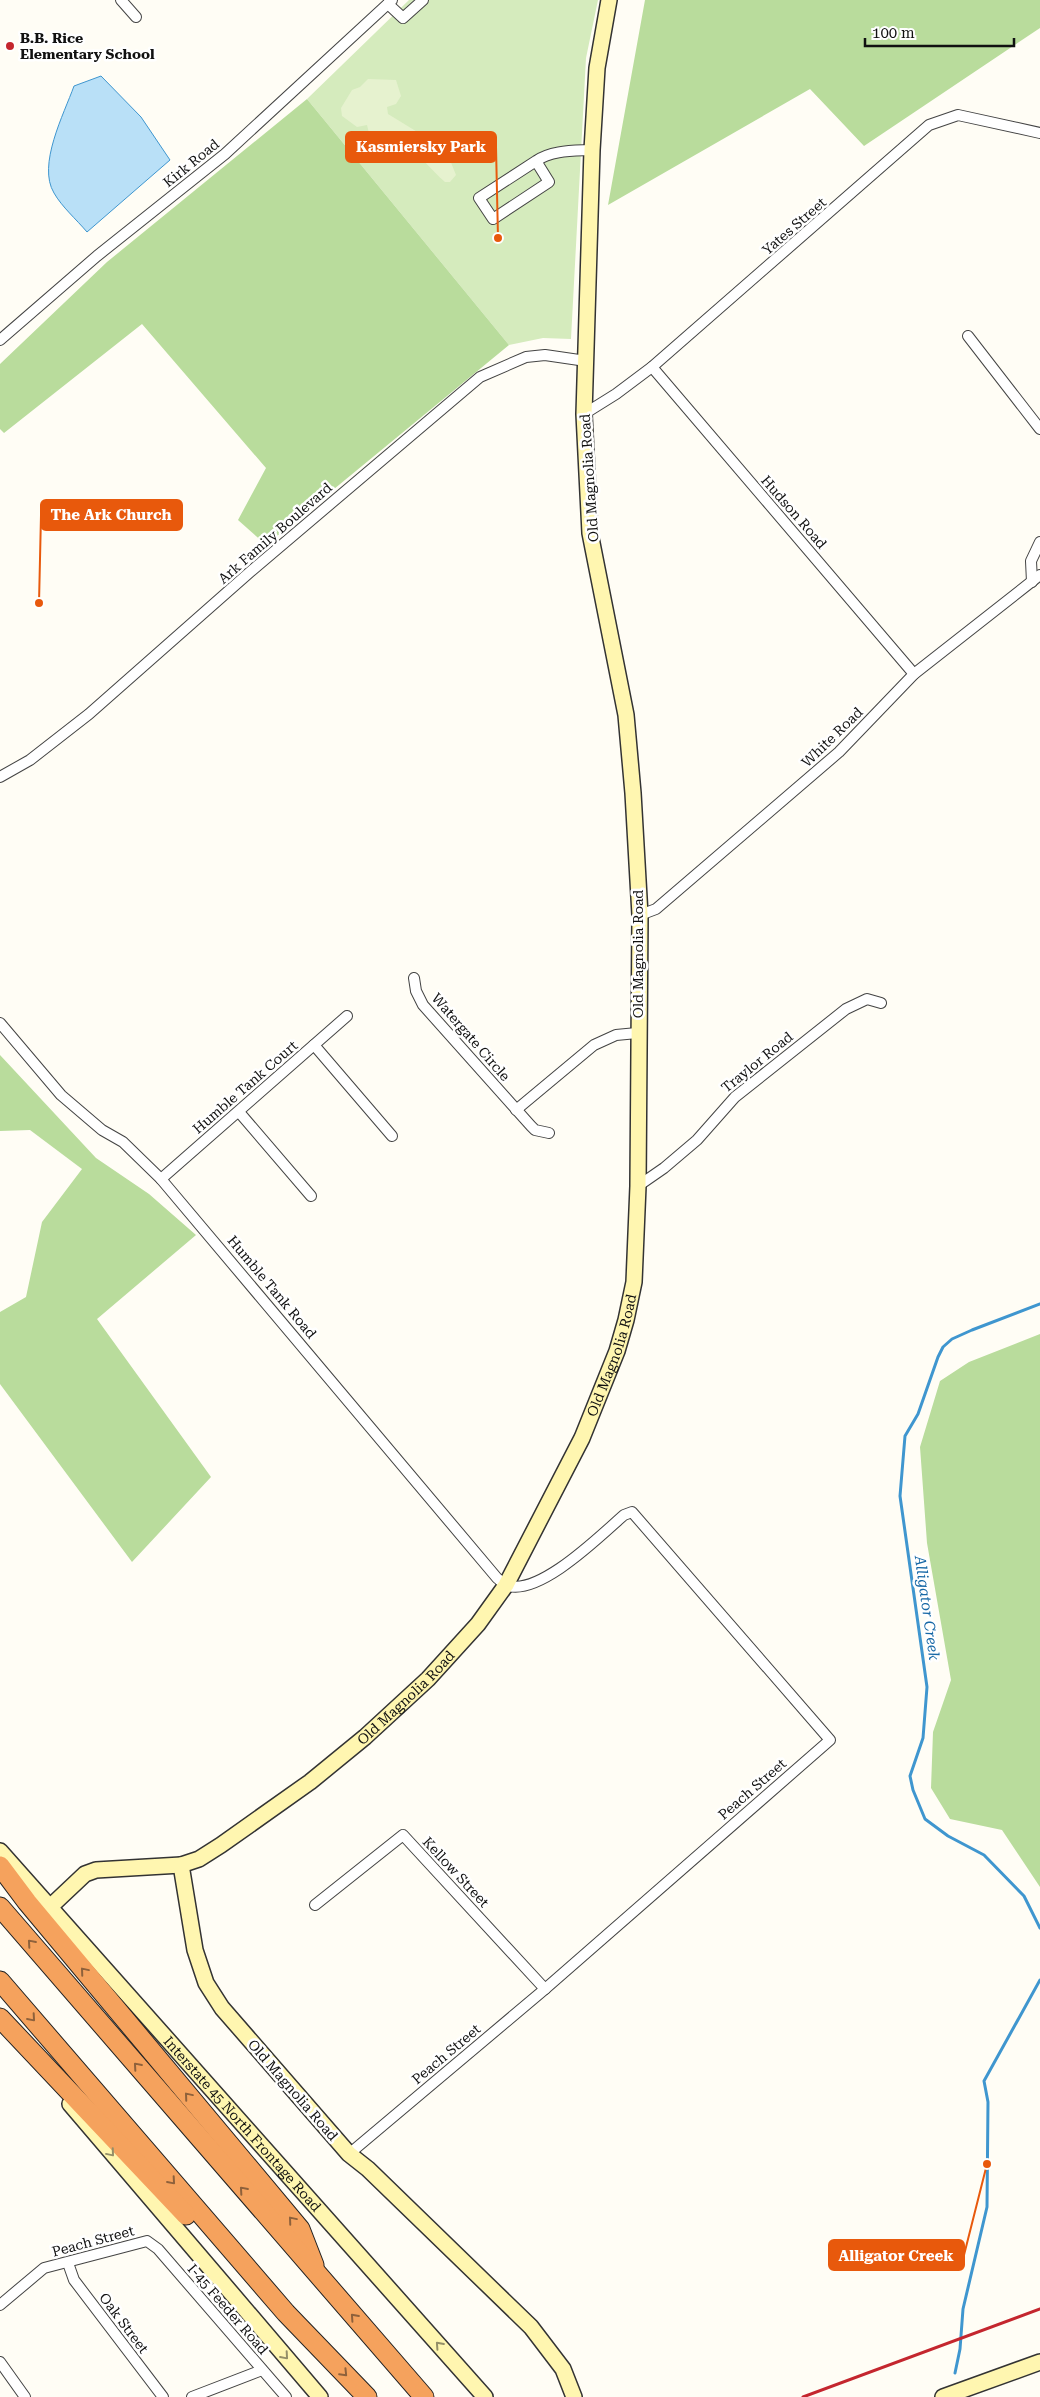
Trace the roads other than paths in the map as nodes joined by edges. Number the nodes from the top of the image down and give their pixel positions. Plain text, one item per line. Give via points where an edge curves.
1 (121, 0) edge
2 (423, 0) edge
3 (609, 0) edge
4 (390, 2) edge
5 (136, 18) dead end
6 (1040, 133) edge
7 (592, 150) junction
8 (536, 161) junction
9 (968, 336) dead end
10 (0, 340) edge
11 (586, 360) junction
12 (652, 367) junction
13 (584, 414) junction
14 (1040, 429) edge
15 (1040, 542) edge
16 (1040, 575) edge
17 (1032, 582) junction
18 (914, 674) junction
19 (0, 777) edge
20 (640, 915) junction
21 (414, 978) dead end
22 (881, 1003) dead end
23 (347, 1016) dead end
24 (0, 1023) edge
25 (638, 1033) junction
26 (314, 1045) junction
27 (516, 1110) junction
28 (239, 1112) junction
29 (549, 1133) dead end
30 (392, 1136) dead end
31 (161, 1179) junction
32 (638, 1186) junction
33 (311, 1196) dead end
34 (506, 1585) junction
35 (0, 1850) edge
36 (181, 1865) junction
37 (0, 1866) edge
38 (315, 1905) dead end
39 (0, 1907) edge
40 (50, 1907) junction
41 (0, 1981) edge
42 (545, 1989) junction
43 (0, 2018) edge
44 (0, 2023) edge
45 (349, 2154) junction
46 (146, 2241) joint
47 (68, 2263) junction
48 (321, 2280) junction
49 (0, 2304) edge
50 (286, 2313) junction
51 (0, 2362) edge
52 (1040, 2362) edge
53 (262, 2370) junction
54 (25, 2397) edge
55 (163, 2397) edge
56 (192, 2397) edge
57 (286, 2397) edge
58 (320, 2397) edge
59 (367, 2397) edge
60 (424, 2397) edge
61 (485, 2397) edge
62 (574, 2397) edge
63 (943, 2397) edge

1 - 5 street
2 - 4 street via 403,18
3 - 7 street, Old Magnolia Road via 597,68
4 - 10 street, Kirk Road via 225,154 97,256
6 - 12 street, Yates Street via 958,115 929,124
7 - 8 street via 563,152 543,156
7 - 11 street, Old Magnolia Road
8 - 8 street via 480,198 493,219 549,182
9 - 14 street
11 - 13 street, Old Magnolia Road
11 - 19 street, Ark Family Boulevard via 526,356 466,386 89,714 30,760
12 - 13 street, Yates Street
12 - 18 street, Hudson Road
13 - 20 street, Old Magnolia Road via 590,533 626,715 634,793
15 - 17 street via 1031,561
16 - 17 street, White Road
17 - 18 street, White Road
18 - 20 street, White Road via 839,752 656,909
20 - 25 street, Old Magnolia Road
21 - 27 street, Watergate Circle via 423,1005
22 - 32 street, Traylor Road via 866,999 846,1009 734,1096 697,1140
23 - 26 street, Humble Tank Court
24 - 31 street, Humble Tank Road via 61,1095 96,1125 123,1142
25 - 27 street via 616,1035 594,1045
25 - 32 street, Old Magnolia Road
26 - 28 street, Humble Tank Court
26 - 30 street
27 - 29 street, Watergate Circle via 535,1130
28 - 31 street, Humble Tank Court
28 - 33 street
31 - 34 street, Humble Tank Road
32 - 34 street, Old Magnolia Road via 634,1282 617,1351 582,1438
34 - 36 street, Old Magnolia Road via 478,1624 428,1679 365,1737 310,1782 221,1845 199,1859
34 - 42 street, Peach Street via 522,1587 545,1579 624,1515 632,1512 830,1740
35 - 40 street, Interstate 45 North Frontage Road
36 - 40 street via 96,1870 85,1874
36 - 45 street, Old Magnolia Road via 195,1950 206,1983 222,2008
48 -> 37 highway via 300,2229
38 - 42 street, Kellow Street via 403,1835
48 -> 39 highway
61 -> 40 street, Interstate 45 North Frontage Road
41 -> 50 highway
42 - 45 street, Peach Street
43 - 50 highway via 187,2216
44 -> 58 street
45 - 62 street, Old Magnolia Road via 531,2327 563,2369
46 - 47 street, Peach Street
46 - 53 street, I-45 Feeder Road via 158,2249
47 - 49 street, Peach Street via 44,2268
47 - 55 street, Oak Street via 74,2280
60 -> 48 highway
50 -> 59 highway
51 - 54 street
52 - 63 street
53 - 56 street
53 - 57 street, I-45 Feeder Road

